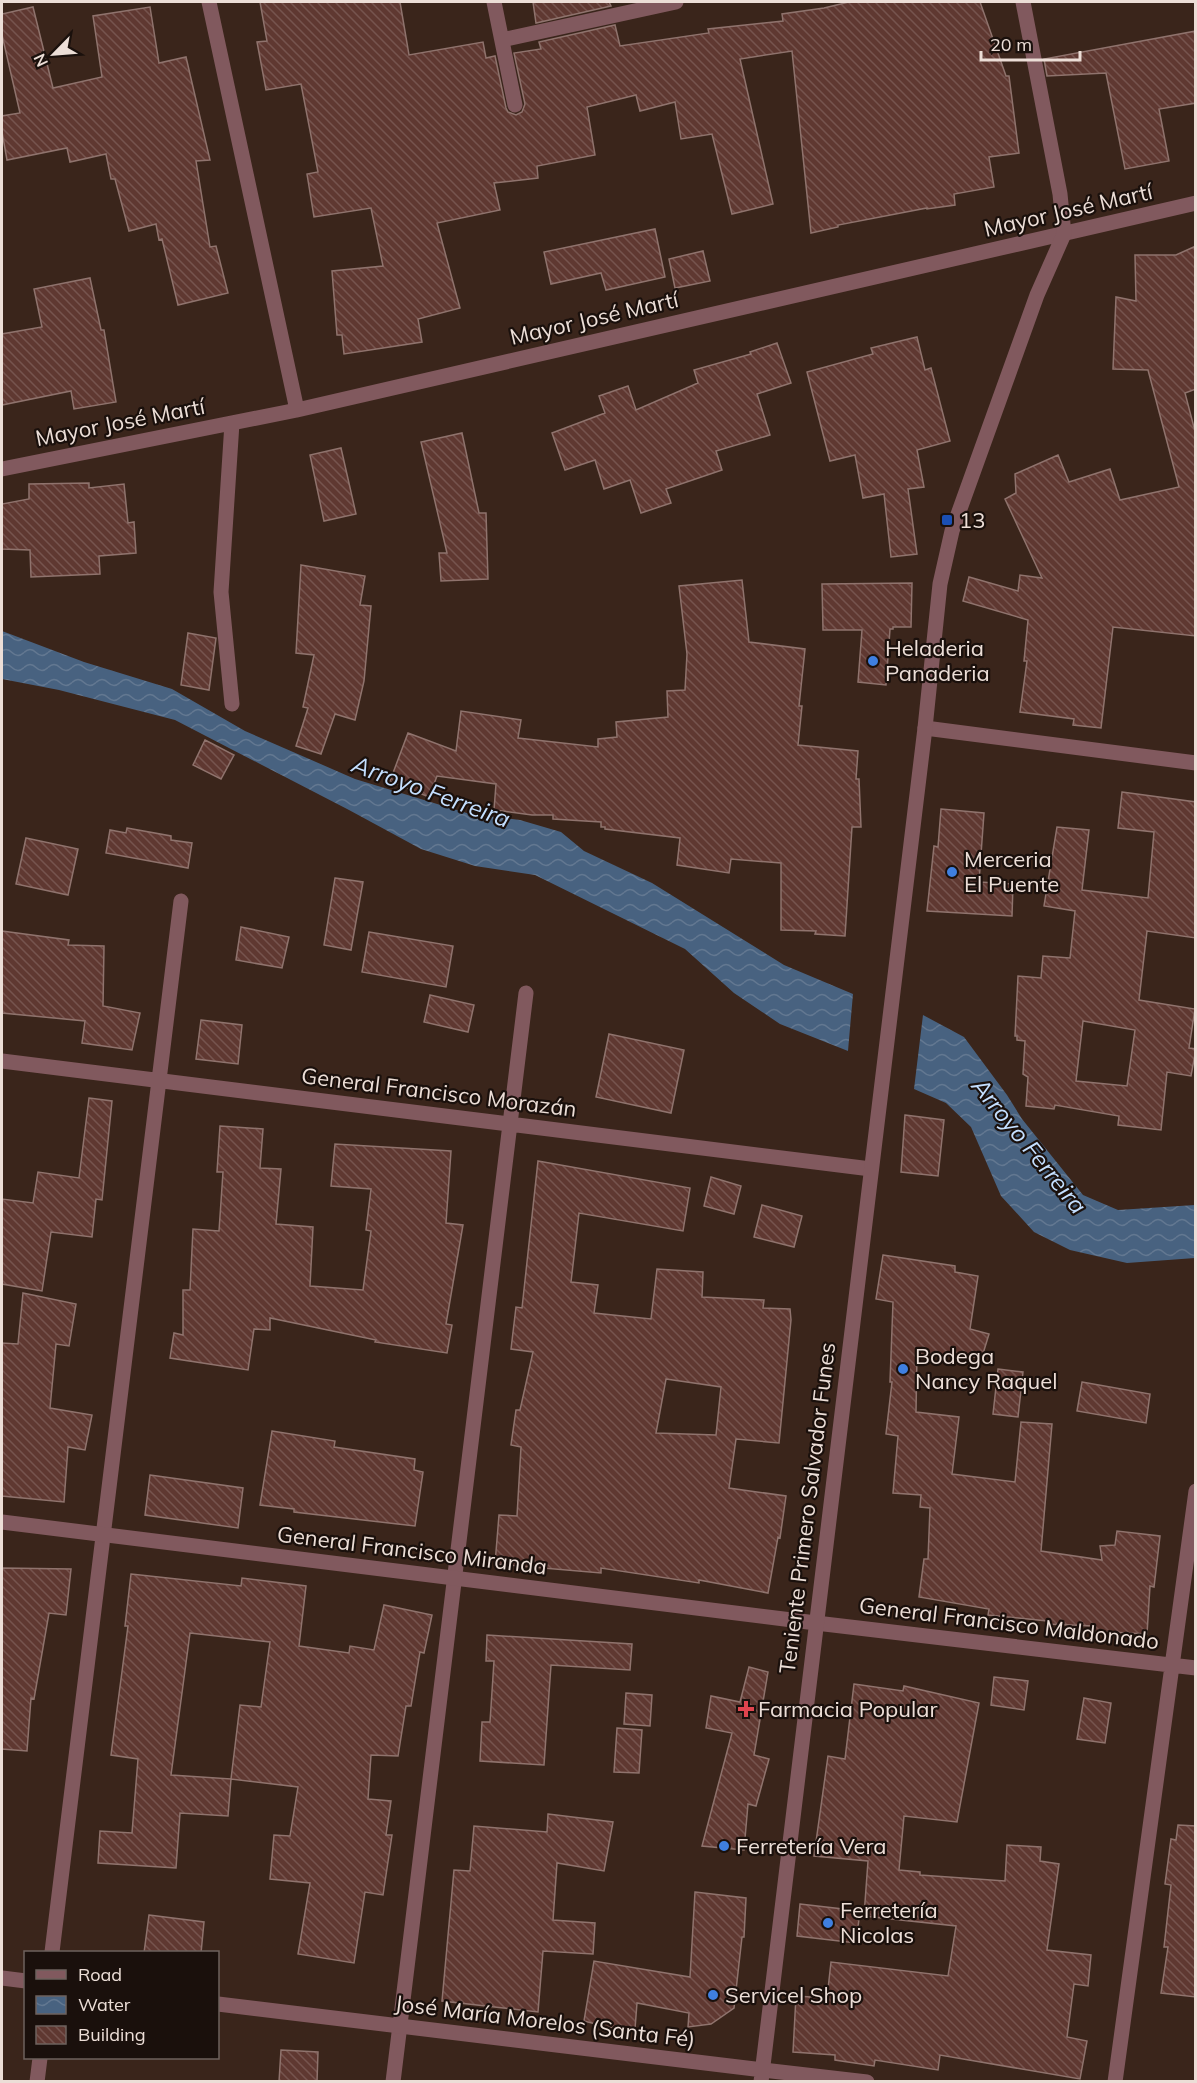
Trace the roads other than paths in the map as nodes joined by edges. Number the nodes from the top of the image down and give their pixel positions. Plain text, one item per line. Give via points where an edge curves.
1 (209, 2) edge
2 (494, 2) edge
3 (676, 2) edge
4 (1023, 2) edge
5 (502, 40) junction
6 (515, 105) dead end
7 (1196, 203) edge
8 (1064, 234) junction
9 (297, 410) junction
10 (232, 423) junction
11 (2, 469) edge
12 (232, 704) dead end
13 (925, 728) junction
14 (1196, 763) edge
15 (181, 901) dead end
16 (526, 993) dead end
17 (2, 1061) edge
18 (159, 1080) junction
19 (510, 1124) junction
20 (871, 1169) junction
21 (1196, 1491) edge
22 (2, 1522) edge
23 (104, 1535) junction
24 (454, 1578) junction
25 (816, 1623) junction
26 (1173, 1665) junction
27 (1196, 1668) edge
28 (52, 1951) edge
29 (2, 1978) edge
30 (24, 1981) edge
31 (219, 2004) edge
32 (400, 2026) junction
33 (40, 2059) edge
34 (762, 2076) edge
35 (37, 2082) edge
36 (393, 2082) edge
37 (867, 2082) edge
38 (1115, 2082) edge

1 - 9 street
2 - 5 street
3 - 5 street
4 - 8 street via 1060,194
5 - 6 street
7 - 8 street, Mayor José Martí
8 - 9 street, Mayor José Martí
8 - 13 street, Teniente Primero Salvador Funes via 1037,295 952,531 940,584
9 - 10 street, Mayor José Martí
10 - 11 street, Mayor José Martí
10 - 12 street via 221,592
13 - 14 street
13 - 20 street, Teniente Primero Salvador Funes
15 - 18 street
16 - 19 street
17 - 18 street, General Francisco Morazán
18 - 19 street, General Francisco Morazán
18 - 23 street
19 - 20 street, General Francisco Morazán
19 - 24 street
20 - 25 street, Teniente Primero Salvador Funes
21 - 26 street
22 - 23 street, General Francisco Miranda
23 - 24 street, General Francisco Miranda
23 - 28 street
24 - 25 street, General Francisco Miranda
24 - 32 street
25 - 26 street, General Francisco Maldonado
25 - 34 street, Teniente Primero Salvador Funes
26 - 27 street, General Francisco Maldonado
26 - 38 street
29 - 30 street
31 - 32 street, José María Morelos (Santa Fé)
32 - 34 street, José María Morelos (Santa Fé)
32 - 36 street
33 - 35 street
34 - 37 street, José María Morelos (Santa Fé)

